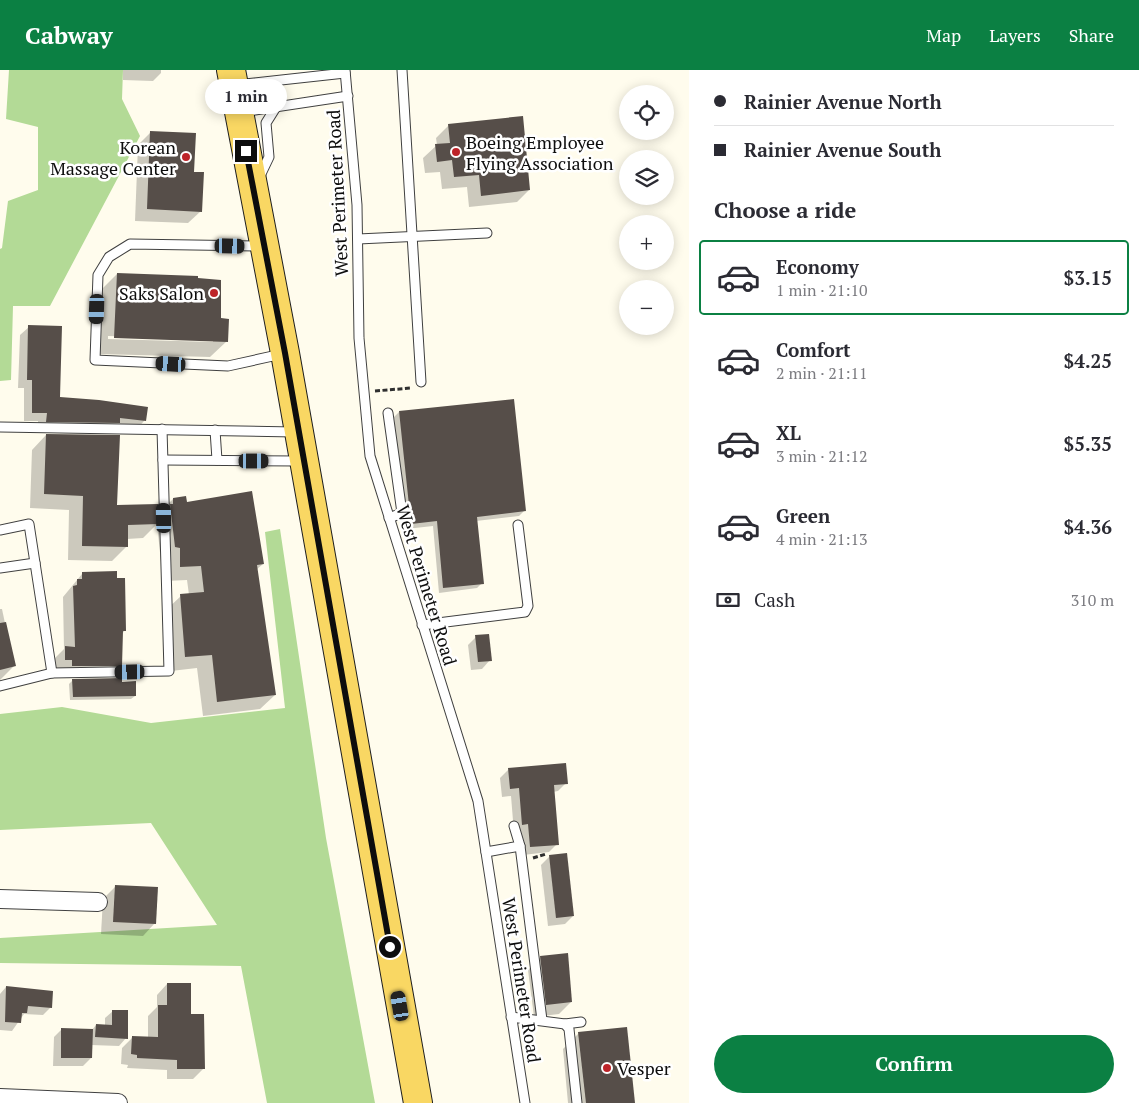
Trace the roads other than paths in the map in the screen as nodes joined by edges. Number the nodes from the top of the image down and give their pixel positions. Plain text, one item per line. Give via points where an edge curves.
1 (402, 70) edge
2 (345, 71) edge
3 (232, 78) edge
4 (348, 96) junction
5 (276, 107) junction
6 (239, 113) junction
7 (253, 189) junction
8 (487, 233) dead end
9 (411, 236) junction
10 (358, 239) junction
11 (264, 246) junction
12 (285, 353) junction
13 (421, 382) dead end
14 (388, 413) dead end
15 (0, 427) edge
16 (162, 429) junction
17 (215, 430) junction
18 (298, 432) junction
19 (163, 460) junction
20 (217, 460) junction
21 (303, 461) junction
22 (389, 518) junction
23 (518, 525) dead end
24 (0, 530) edge
25 (35, 563) junction
26 (0, 568) edge
27 (422, 625) junction
28 (52, 673) junction
29 (0, 686) edge
30 (514, 826) dead end
31 (520, 846) junction
32 (486, 852) junction
33 (0, 899) edge
34 (98, 902) dead end
35 (511, 1017) junction
36 (542, 1020) junction
37 (582, 1022) dead end
38 (565, 1024) junction
39 (0, 1098) edge
40 (118, 1103) edge
41 (418, 1103) edge
42 (525, 1103) edge
43 (577, 1103) edge

1 - 9 lane
2 - 3 lane
2 - 4 lane, West Perimeter Road
3 - 6 main road
4 - 5 lane
4 - 10 lane, West Perimeter Road
5 - 6 lane
5 - 7 lane via 265,130 269,157
6 - 7 main road
7 - 11 main road
8 - 9 lane
9 - 10 lane
9 - 13 lane
10 - 22 lane, West Perimeter Road via 359,338 370,456
11 - 12 main road
11 - 12 lane via 130,244 110,257 98,275 95,360 228,366
12 - 18 main road
14 - 22 lane via 402,513
15 - 16 lane
16 - 17 lane
16 - 19 lane
17 - 18 lane
17 - 20 lane
18 - 21 main road
19 - 20 lane
19 - 28 lane via 169,671
20 - 21 lane
21 - 41 main road
22 - 27 lane, West Perimeter Road
23 - 27 lane via 528,606 525,612
24 - 25 lane via 29,524
25 - 26 lane
25 - 28 lane
27 - 32 lane, West Perimeter Road via 478,801
28 - 29 lane
30 - 31 lane
31 - 32 lane
31 - 36 lane
32 - 35 lane, West Perimeter Road
33 - 34 street
35 - 36 lane
35 - 42 lane, West Perimeter Road
36 - 38 lane
37 - 38 lane
38 - 43 lane via 569,1029
39 - 40 street

